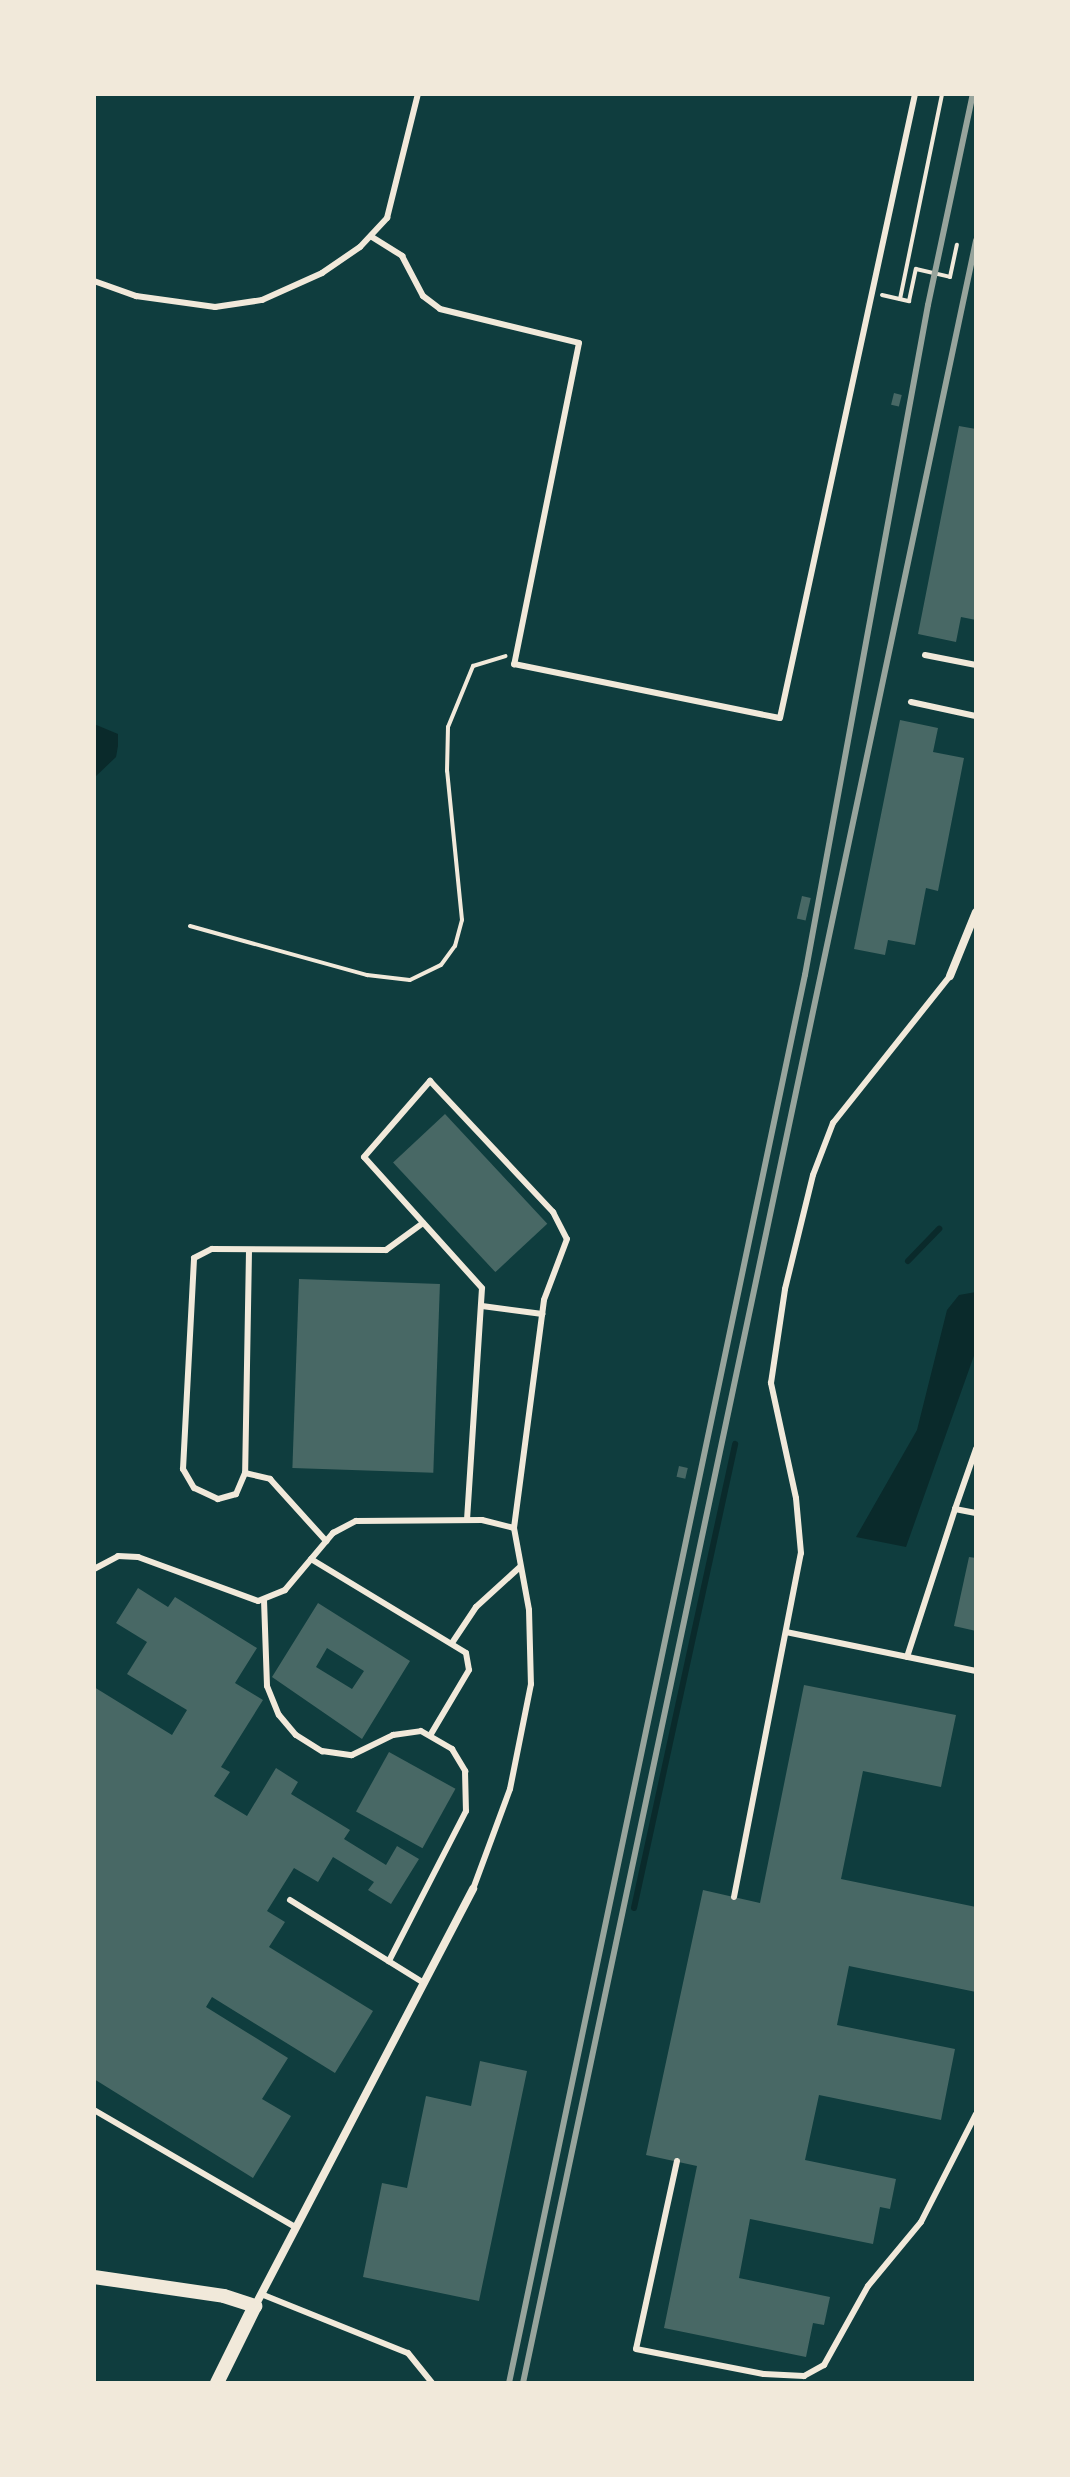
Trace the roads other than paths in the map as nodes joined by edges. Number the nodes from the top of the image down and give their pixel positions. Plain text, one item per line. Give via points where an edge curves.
1 (418, 94) edge
2 (915, 94) edge
3 (372, 237) junction
4 (94, 281) edge
5 (925, 655) dead end
6 (976, 665) edge
7 (911, 702) dead end
8 (976, 716) edge
9 (976, 912) edge
10 (950, 976) joint
11 (423, 1223) junction
12 (249, 1251) junction
13 (482, 1306) junction
14 (542, 1314) junction
15 (976, 1449) edge
16 (245, 1473) junction
17 (955, 1509) junction
18 (976, 1513) edge
19 (467, 1520) junction
20 (514, 1528) junction
21 (326, 1541) junction
22 (311, 1559) junction
23 (520, 1567) junction
24 (94, 1569) edge
25 (264, 1600) junction
26 (786, 1632) junction
27 (452, 1643) junction
28 (907, 1657) junction
29 (976, 1671) edge
30 (431, 1734) junction
31 (473, 1889) joint
32 (734, 1897) dead end
33 (290, 1900) dead end
34 (389, 1961) junction
35 (424, 1983) junction
36 (94, 2110) edge
37 (976, 2114) edge
38 (677, 2161) dead end
39 (295, 2227) junction
40 (94, 2277) edge
41 (258, 2300) junction
42 (217, 2383) edge
43 (432, 2383) edge

1 - 3 lane via 398,184 387,218
2 - 3 lane via 780,718 514,664 579,343 440,309 423,296 402,256
3 - 4 lane via 312,279 262,300 215,307 173,304
5 - 6 lane
7 - 8 lane
9 - 10 street
10 - 26 lane via 927,1011 839,1114 813,1175 770,1373 801,1534
11 - 12 lane via 386,1250
11 - 13 lane via 478,1279
11 - 14 lane via 364,1157 430,1081 560,1221 567,1250 550,1280
12 - 16 lane
12 - 16 lane via 204,1251 190,1266 183,1465 191,1485 218,1499 236,1494
13 - 14 lane
13 - 19 lane
14 - 20 lane
15 - 17 lane
16 - 21 lane via 270,1479
17 - 18 lane
17 - 28 lane
19 - 20 lane
19 - 21 lane via 356,1521
20 - 23 lane
21 - 22 lane
22 - 25 lane via 285,1590
22 - 27 lane
23 - 27 lane via 476,1607
23 - 31 lane via 531,1629 529,1700 510,1789
24 - 25 lane via 118,1556 138,1557 245,1600
25 - 30 lane via 267,1686 279,1715 296,1735 322,1751 352,1755 393,1735
26 - 28 lane
26 - 32 lane
27 - 30 lane via 466,1653 469,1670
28 - 29 lane
30 - 34 lane via 459,1758 469,1798
31 - 35 street
33 - 34 lane
34 - 35 lane
35 - 39 street
36 - 39 lane
37 - 38 lane via 921,2222 868,2286 824,2365 804,2376 764,2374 636,2349
39 - 41 street
40 - 41 street
41 - 42 street
41 - 43 lane via 408,2353

